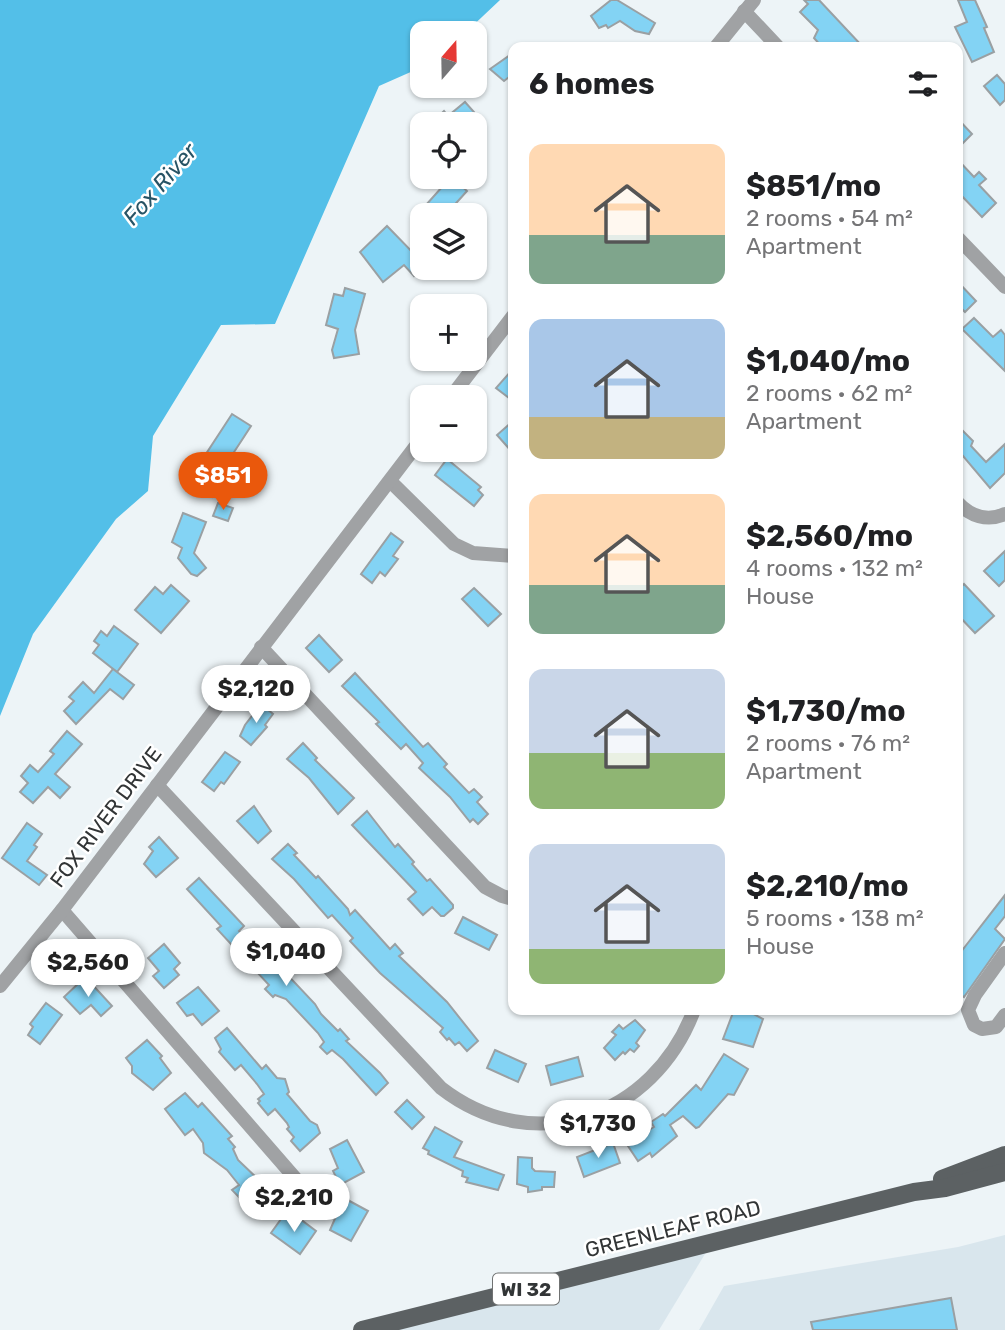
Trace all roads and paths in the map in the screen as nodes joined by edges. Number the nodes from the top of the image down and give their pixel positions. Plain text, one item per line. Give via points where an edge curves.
1 (754, 0) edge
2 (744, 11) junction
3 (720, 42) edge
4 (773, 42) edge
5 (963, 243) edge
6 (1005, 287) edge
7 (508, 323) edge
8 (461, 385) edge
9 (410, 454) edge
10 (390, 481) junction
11 (963, 508) edge
12 (1005, 514) edge
13 (508, 556) edge
14 (261, 647) junction
15 (157, 785) junction
16 (508, 897) edge
17 (62, 910) junction
18 (1005, 953) edge
19 (0, 986) edge
20 (692, 1015) edge
21 (1003, 1018) edge
22 (1005, 1155) edge
23 (1005, 1172) edge
24 (302, 1186) dead end
25 (914, 1192) junction
26 (362, 1330) edge

1 - 2 street
2 - 3 street
2 - 4 street
5 - 6 street
7 - 8 street
9 - 10 street, FOX RIVER DRIVE
10 - 13 street via 454,544 473,553
10 - 14 street, FOX RIVER DRIVE
11 - 12 street via 979,517
14 - 15 street, FOX RIVER DRIVE
14 - 16 street via 485,887
15 - 17 street, FOX RIVER DRIVE
15 - 20 street via 441,1088 476,1111 506,1121 538,1124 597,1112 651,1077 678,1045
17 - 19 street, FOX RIVER DRIVE
17 - 24 street
18 - 21 street via 968,1010 970,1019 982,1030 996,1027
22 - 25 main road, WI 32
23 - 25 main road, WI 32
25 - 26 main road, GREENLEAF ROAD / WI 32

